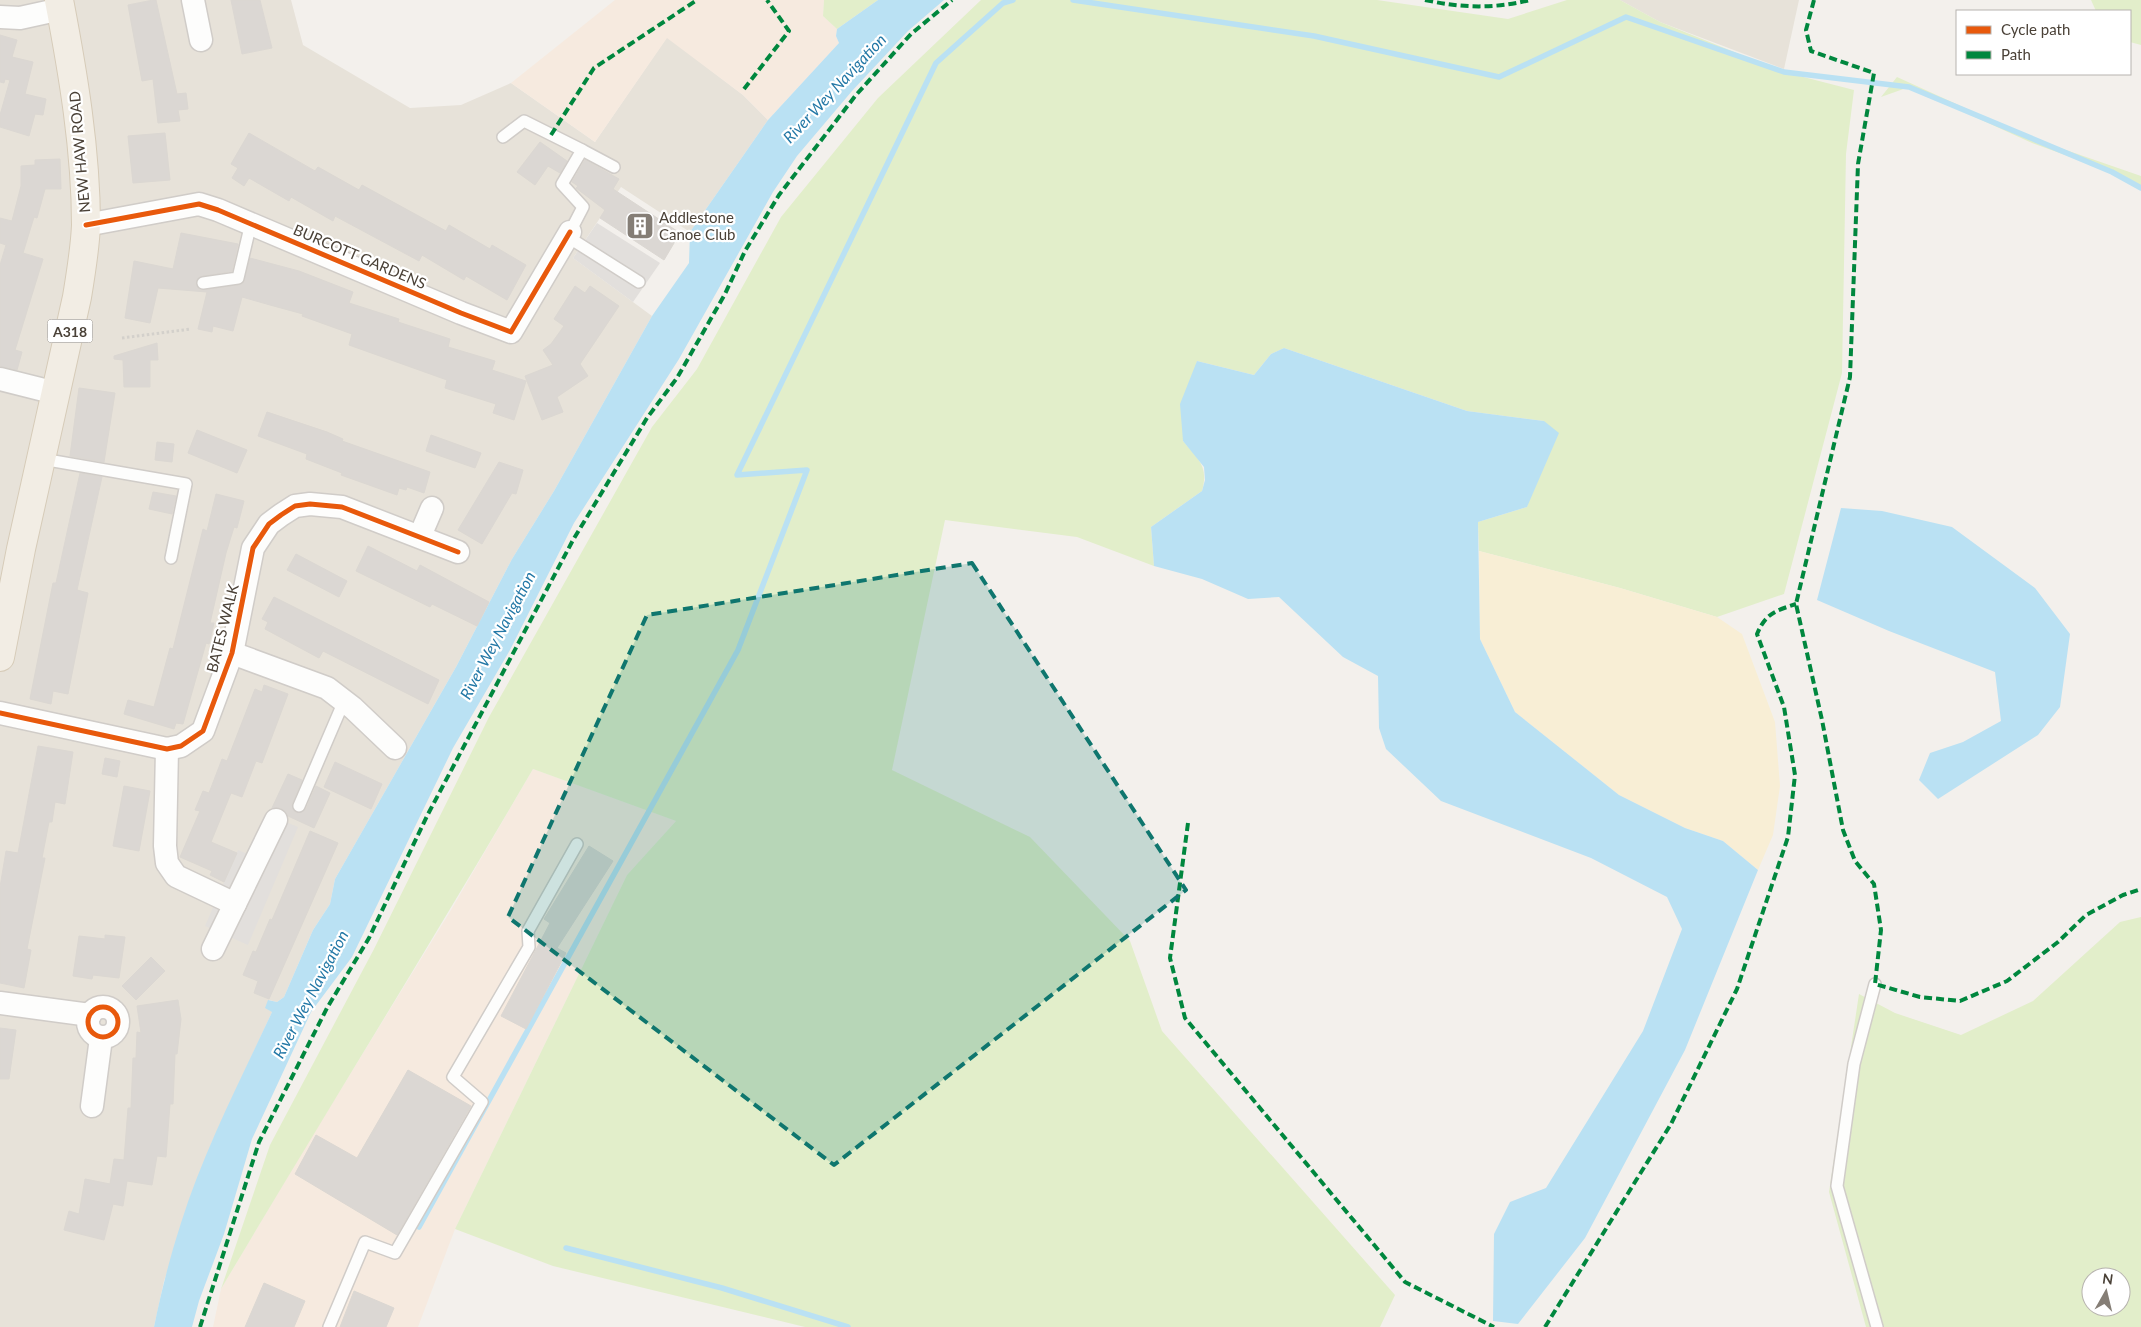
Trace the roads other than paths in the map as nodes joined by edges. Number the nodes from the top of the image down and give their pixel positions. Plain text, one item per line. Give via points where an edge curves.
1 (193, 0) edge
2 (60, 5) edge
3 (0, 16) edge
4 (201, 40) dead end
5 (503, 137) dead end
6 (582, 150) junction
7 (614, 167) dead end
8 (251, 223) junction
9 (86, 225) junction
10 (569, 235) junction
11 (639, 282) dead end
12 (202, 284) dead end
13 (0, 379) edge
14 (56, 392) junction
15 (42, 459) junction
16 (432, 508) dead end
17 (420, 536) junction
18 (458, 552) dead end
19 (171, 558) dead end
20 (232, 653) junction
21 (0, 657) edge
22 (344, 701) junction
23 (0, 713) edge
24 (396, 748) dead end
25 (167, 749) junction
26 (299, 806) dead end
27 (276, 820) dead end
28 (577, 844) dead end
29 (234, 904) junction
30 (213, 949) dead end
31 (1875, 984) dead end
32 (0, 1003) edge
33 (92, 1106) dead end
34 (329, 1327) edge
35 (1877, 1327) edge

1 - 4 street
2 - 3 street via 20,18
2 - 9 main road, NEW HAW ROAD / A318 via 78,118
5 - 6 lane via 524,121
6 - 7 lane
6 - 10 lane via 562,184 583,207
8 - 9 street, BURCOTT GARDENS via 199,204
8 - 10 street, BURCOTT GARDENS via 511,332
8 - 12 lane via 238,278
9 - 14 main road, NEW HAW ROAD / A318 via 77,297
10 - 11 lane
13 - 14 street
14 - 15 main road, NEW HAW ROAD / A318
15 - 19 lane via 186,484
15 - 21 main road, NEW HAW ROAD / A318
16 - 17 street
17 - 18 street, BATES WALK
17 - 20 street, BATES WALK via 342,507 295,506 269,524 253,548
20 - 22 street, BATES WALK via 327,688
20 - 25 street, BATES WALK via 203,731 181,746
22 - 24 street, BATES WALK
22 - 26 lane
23 - 25 street
25 - 29 street via 167,863 176,876
27 - 29 street
28 - 34 lane via 528,931 529,947 453,1077 482,1102 395,1253 365,1242
29 - 30 street
31 - 35 lane via 1854,1064 1837,1186
32 - 33 street via 90,1015 90,1029 101,1038

